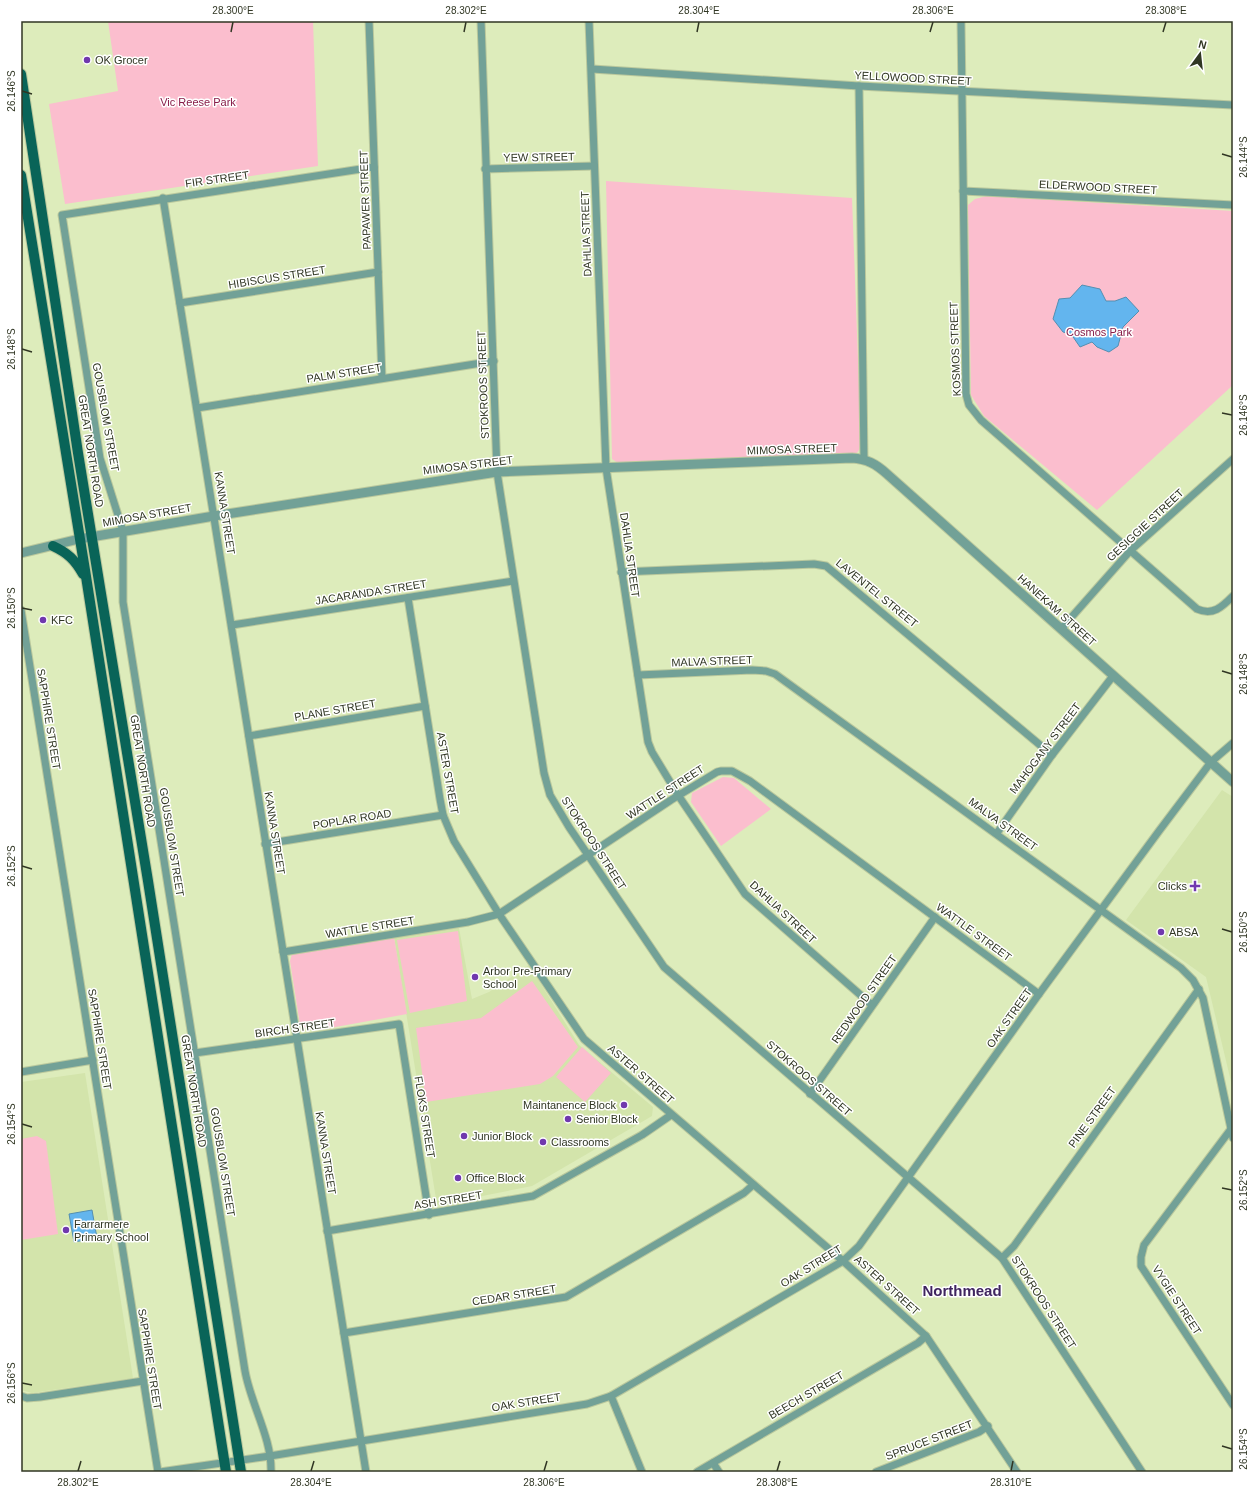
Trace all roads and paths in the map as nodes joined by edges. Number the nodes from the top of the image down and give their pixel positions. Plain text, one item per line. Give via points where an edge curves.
1 (369, 21) edge
2 (481, 21) edge
3 (589, 21) edge
4 (961, 21) edge
5 (592, 69) junction
6 (21, 74) edge
7 (859, 86) junction
8 (962, 92) junction
9 (1233, 105) edge
10 (594, 166) junction
11 (374, 167) junction
12 (485, 169) junction
13 (21, 175) edge
14 (963, 191) junction
15 (163, 198) junction
16 (1233, 205) edge
17 (62, 215) joint
18 (378, 272) junction
19 (180, 304) junction
20 (494, 361) junction
21 (382, 378) junction
22 (197, 408) junction
23 (1233, 459) edge
24 (864, 460) junction
25 (606, 468) junction
26 (496, 472) junction
27 (214, 516) junction
28 (123, 531) junction
29 (92, 537) junction
30 (79, 540) junction
31 (54, 546) junction
32 (1130, 551) junction
33 (21, 553) edge
34 (621, 572) junction
35 (513, 581) junction
36 (86, 582) junction
37 (1233, 596) edge
38 (408, 598) junction
39 (21, 610) edge
40 (232, 625) junction
41 (1061, 629) junction
42 (638, 675) junction
43 (1113, 676) junction
44 (425, 706) junction
45 (249, 736) junction
46 (1233, 742) edge
47 (1052, 755) junction
48 (1211, 762) junction
49 (1233, 782) edge
50 (678, 795) junction
51 (443, 815) junction
52 (997, 833) junction
53 (265, 844) junction
54 (588, 856) junction
55 (148, 881) junction
56 (134, 884) junction
57 (1101, 909) junction
58 (499, 914) junction
59 (935, 917) junction
60 (283, 952) junction
61 (1199, 989) junction
62 (1039, 994) junction
63 (872, 1005) junction
64 (399, 1024) joint
65 (296, 1040) junction
66 (195, 1053) junction
67 (93, 1060) junction
68 (21, 1072) edge
69 (810, 1094) junction
70 (671, 1115) junction
71 (1231, 1129) junction
72 (1233, 1138) edge
73 (908, 1178) junction
74 (753, 1185) junction
75 (429, 1214) junction
76 (327, 1231) junction
77 (1002, 1258) junction
78 (843, 1261) junction
79 (344, 1333) junction
80 (926, 1336) junction
81 (143, 1381) junction
82 (21, 1396) edge
83 (611, 1396) junction
84 (1233, 1405) edge
85 (988, 1426) junction
86 (360, 1440) junction
87 (270, 1456) junction
88 (239, 1460) junction
89 (713, 1463) junction
90 (225, 1467) edge
91 (159, 1472) edge
92 (241, 1472) edge
93 (271, 1472) edge
94 (366, 1472) edge
95 (642, 1472) edge
96 (697, 1472) edge
97 (718, 1472) edge
98 (876, 1472) edge
99 (1017, 1472) edge
100 (1142, 1472) edge

1 - 11 street, PAPAWER STREET
2 - 12 street, STOKROOS STREET
3 - 5 street, DAHLIA STREET
4 - 8 street, KOSMOS STREET
5 - 7 street, YELLOWOOD STREET
5 - 10 street, DAHLIA STREET
6 - 29 main road, GREAT NORTH ROAD
7 - 8 street, YELLOWOOD STREET
7 - 24 street
8 - 9 street, YELLOWOOD STREET
8 - 14 street, KOSMOS STREET
10 - 12 street, YEW STREET
10 - 25 street, DAHLIA STREET
11 - 15 street, FIR STREET
11 - 18 street, PAPAWER STREET
12 - 20 street, STOKROOS STREET
13 - 30 main road
14 - 16 street, ELDERWOOD STREET
14 - 32 street, KOSMOS STREET via 968,401 981,420
15 - 17 street, FIR STREET
15 - 19 street, KANNA STREET
17 - 28 street, GOUSBLOM STREET via 100,458
18 - 19 street, HIBISCUS STREET
18 - 21 street, PAPAWER STREET
19 - 22 street, KANNA STREET
20 - 21 street, PALM STREET
20 - 26 street, STOKROOS STREET
21 - 22 street, PALM STREET
22 - 27 street, KANNA STREET
23 - 32 street, GESIGGIE STREET
24 - 25 street, MIMOSA STREET via 852,458
24 - 41 street, HANEKAM STREET via 877,466
25 - 26 street, MIMOSA STREET
25 - 34 street, DAHLIA STREET
26 - 27 street, MIMOSA STREET
26 - 35 street, STOKROOS STREET
27 - 28 street, MIMOSA STREET
27 - 40 street, KANNA STREET
28 - 29 street, MIMOSA STREET
28 - 66 street, GOUSBLOM STREET via 123,602
29 - 30 street, MIMOSA STREET
29 - 55 main road, GREAT NORTH ROAD
30 - 31 street, MIMOSA STREET
30 - 36 main road
31 - 33 street, MIMOSA STREET
31 - 36 main road via 74,559
32 - 37 street, KOSMOS STREET via 1197,609 1209,612 1218,610
32 - 41 street, GESIGGIE STREET
34 - 42 street, DAHLIA STREET
34 - 47 street, LAVENTEL STREET via 814,564 826,566
35 - 38 street, JACARANDA STREET
35 - 54 street, STOKROOS STREET via 547,785 554,802
36 - 56 main road
38 - 40 street, JACARANDA STREET
38 - 44 street, ASTER STREET
39 - 67 street, SAPPHIRE STREET
40 - 45 street, KANNA STREET
41 - 43 street, HANEKAM STREET
42 - 50 street, DAHLIA STREET via 648,742
42 - 52 street, MALVA STREET via 752,670 771,672
43 - 47 street, MAHOGANY STREET
43 - 48 street, HANEKAM STREET
44 - 45 street, PLANE STREET
44 - 51 street, ASTER STREET
45 - 53 street, KANNA STREET
46 - 48 street, OAK STREET
47 - 52 street, MAHOGANY STREET
48 - 49 street, HANEKAM STREET
48 - 57 street, OAK STREET
50 - 54 street, WATTLE STREET
50 - 59 street, WATTLE STREET via 717,772 728,770 737,773
50 - 63 street, DAHLIA STREET via 745,894
51 - 53 street, POPLAR ROAD
51 - 58 street, ASTER STREET via 454,841
52 - 57 street, MALVA STREET
53 - 60 street, KANNA STREET
54 - 58 street, WATTLE STREET
54 - 69 street, STOKROOS STREET via 664,967
55 - 56 main road
55 - 88 main road, GREAT NORTH ROAD
56 - 90 main road
57 - 61 street, MALVA STREET via 1181,968
57 - 62 street, OAK STREET
58 - 60 street, WATTLE STREET via 468,922
58 - 70 street, ASTER STREET via 584,1039
59 - 62 street, WATTLE STREET
59 - 63 street, REDWOOD STREET
60 - 65 street, KANNA STREET
61 - 71 street, MALVA STREET via 1205,1005
61 - 77 street, PINE STREET via 1014,1246
62 - 73 street, OAK STREET
63 - 69 street, REDWOOD STREET
64 - 65 street, BIRCH STREET
64 - 75 street, FLOKS STREET
65 - 66 street, BIRCH STREET
65 - 76 street, KANNA STREET
66 - 87 street, GOUSBLOM STREET via 245,1371 250,1396
67 - 68 street
67 - 81 street, SAPPHIRE STREET
69 - 73 street, STOKROOS STREET
70 - 74 street, ASTER STREET
70 - 75 street, ASH STREET via 642,1135 533,1196
71 - 72 street, MALVA STREET
71 - 84 street, VYGIE STREET via 1144,1245 1140,1257 1141,1266
73 - 77 street, STOKROOS STREET
73 - 78 street, OAK STREET via 859,1246
74 - 78 street, ASTER STREET
74 - 79 street, CEDAR STREET via 738,1197 566,1297
75 - 76 street, ASH STREET
76 - 79 street, KANNA STREET
77 - 100 street, STOKROOS STREET
78 - 80 street, ASTER STREET
78 - 83 street, OAK STREET
79 - 86 street, KANNA STREET
80 - 85 street, ASTER STREET
80 - 89 street, BEECH STREET
81 - 82 street via 27,1398
81 - 91 street, SAPPHIRE STREET
83 - 86 street, OAK STREET via 587,1404
83 - 95 street
85 - 98 street, SPRUCE STREET via 979,1432
85 - 99 street, ASTER STREET
86 - 87 street, OAK STREET
86 - 94 street, KANNA STREET
87 - 88 street, OAK STREET
87 - 93 street, GOUSBLOM STREET
88 - 90 street, OAK STREET
88 - 92 main road, GREAT NORTH ROAD
89 - 96 street, BEECH STREET
89 - 97 street
90 - 91 street, OAK STREET

